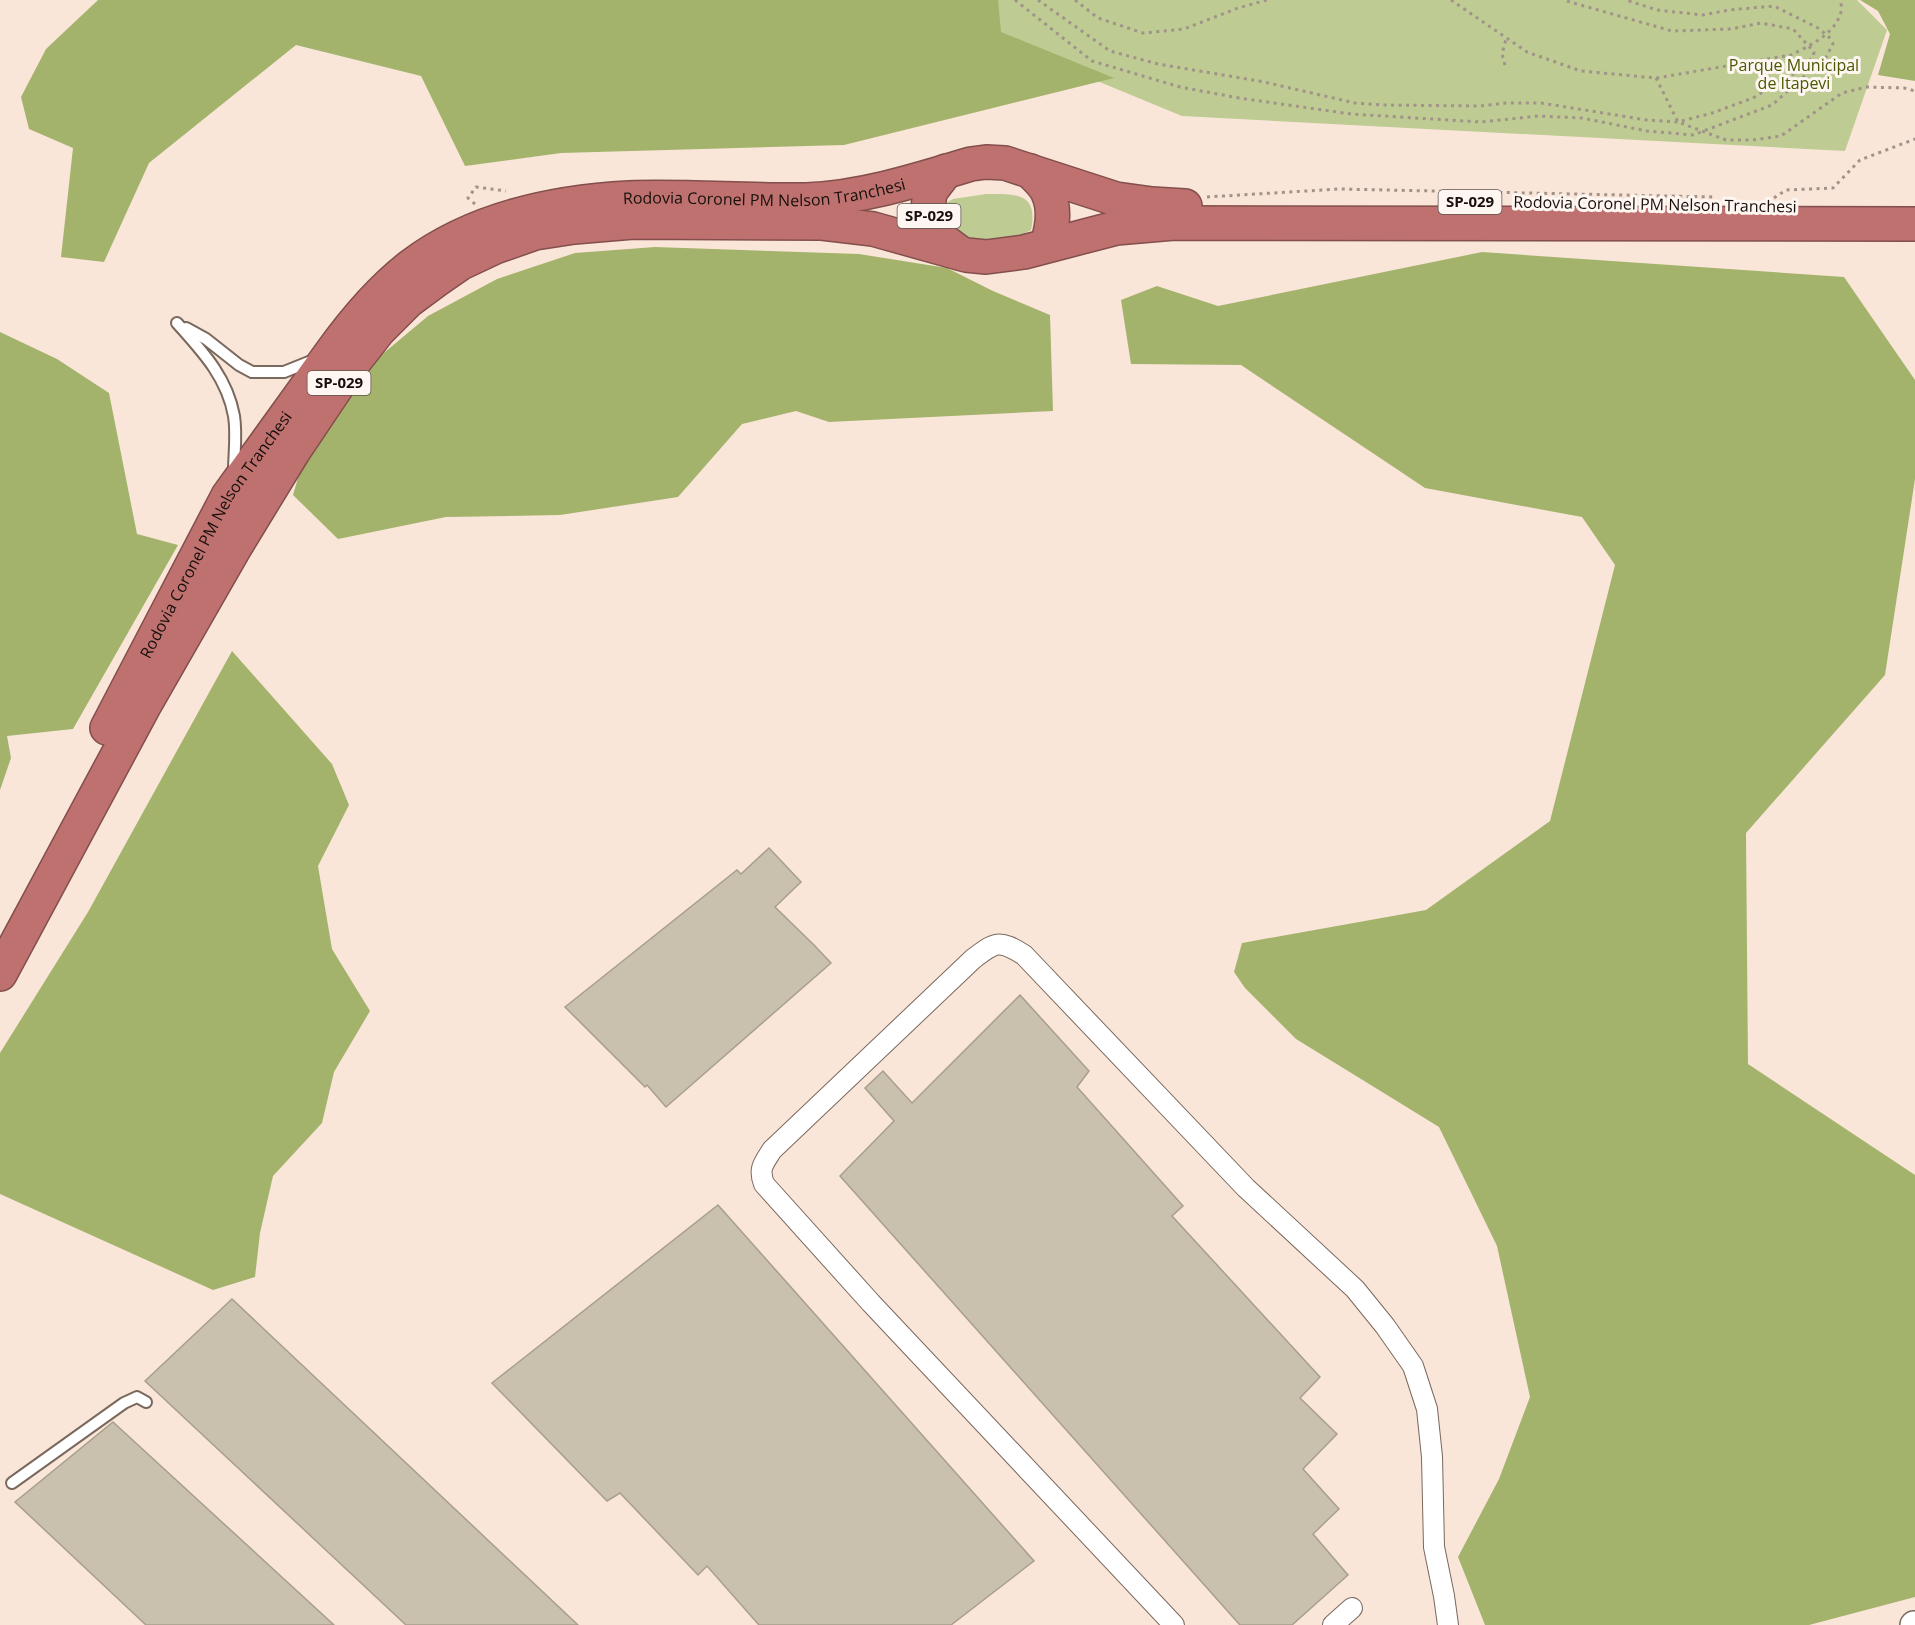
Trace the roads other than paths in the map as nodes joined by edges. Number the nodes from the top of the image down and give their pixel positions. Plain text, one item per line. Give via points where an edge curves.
1 (946, 171) junction
2 (1030, 171) junction
3 (1915, 207) edge
4 (1915, 224) edge
5 (1047, 245) junction
6 (960, 254) junction
7 (331, 353) junction
8 (233, 489) junction
9 (0, 938) edge
10 (0, 974) edge
11 (146, 1402) dead end
12 (12, 1483) dead end
13 (1352, 1608) dead end
14 (1174, 1625) edge
15 (1333, 1625) edge
16 (1448, 1625) edge

1 - 2 highway, Rodovia Coronel PM Nelson Tranchesi / SP-029 via 987,162
1 - 6 highway, SP-029 via 930,192 930,223 940,238
1 - 7 highway, Rodovia Coronel PM Nelson Tranchesi / SP-029 via 862,192 808,200 631,198 585,201 516,216 466,234 411,266 376,298
2 - 3 highway, Rodovia Coronel PM Nelson Tranchesi / SP-029 via 1116,199 1181,206 1477,202
2 - 5 highway via 1048,193 1052,227
4 - 5 highway, Rodovia Coronel PM Nelson Tranchesi / SP-029 via 1174,223 1116,228
5 - 6 highway, Rodovia Coronel PM Nelson Tranchesi / SP-029 via 1004,256
6 - 10 highway, Rodovia Coronel PM Nelson Tranchesi / SP-029 via 873,229 822,223 633,222 535,233 495,247 435,280 379,330 293,452 145,704
7 - 8 highway, Rodovia Coronel PM Nelson Tranchesi / SP-029
7 - 8 lane via 284,372 252,372 177,322 224,382 234,417
8 - 9 highway, Rodovia Coronel PM Nelson Tranchesi / SP-029
11 - 12 lane via 137,1397 124,1403
13 - 15 street
14 - 16 street via 872,1303 764,1184 760,1174 772,1150 973,959 999,943 1024,955 1246,1188 1356,1289 1413,1366 1427,1408 1434,1547

